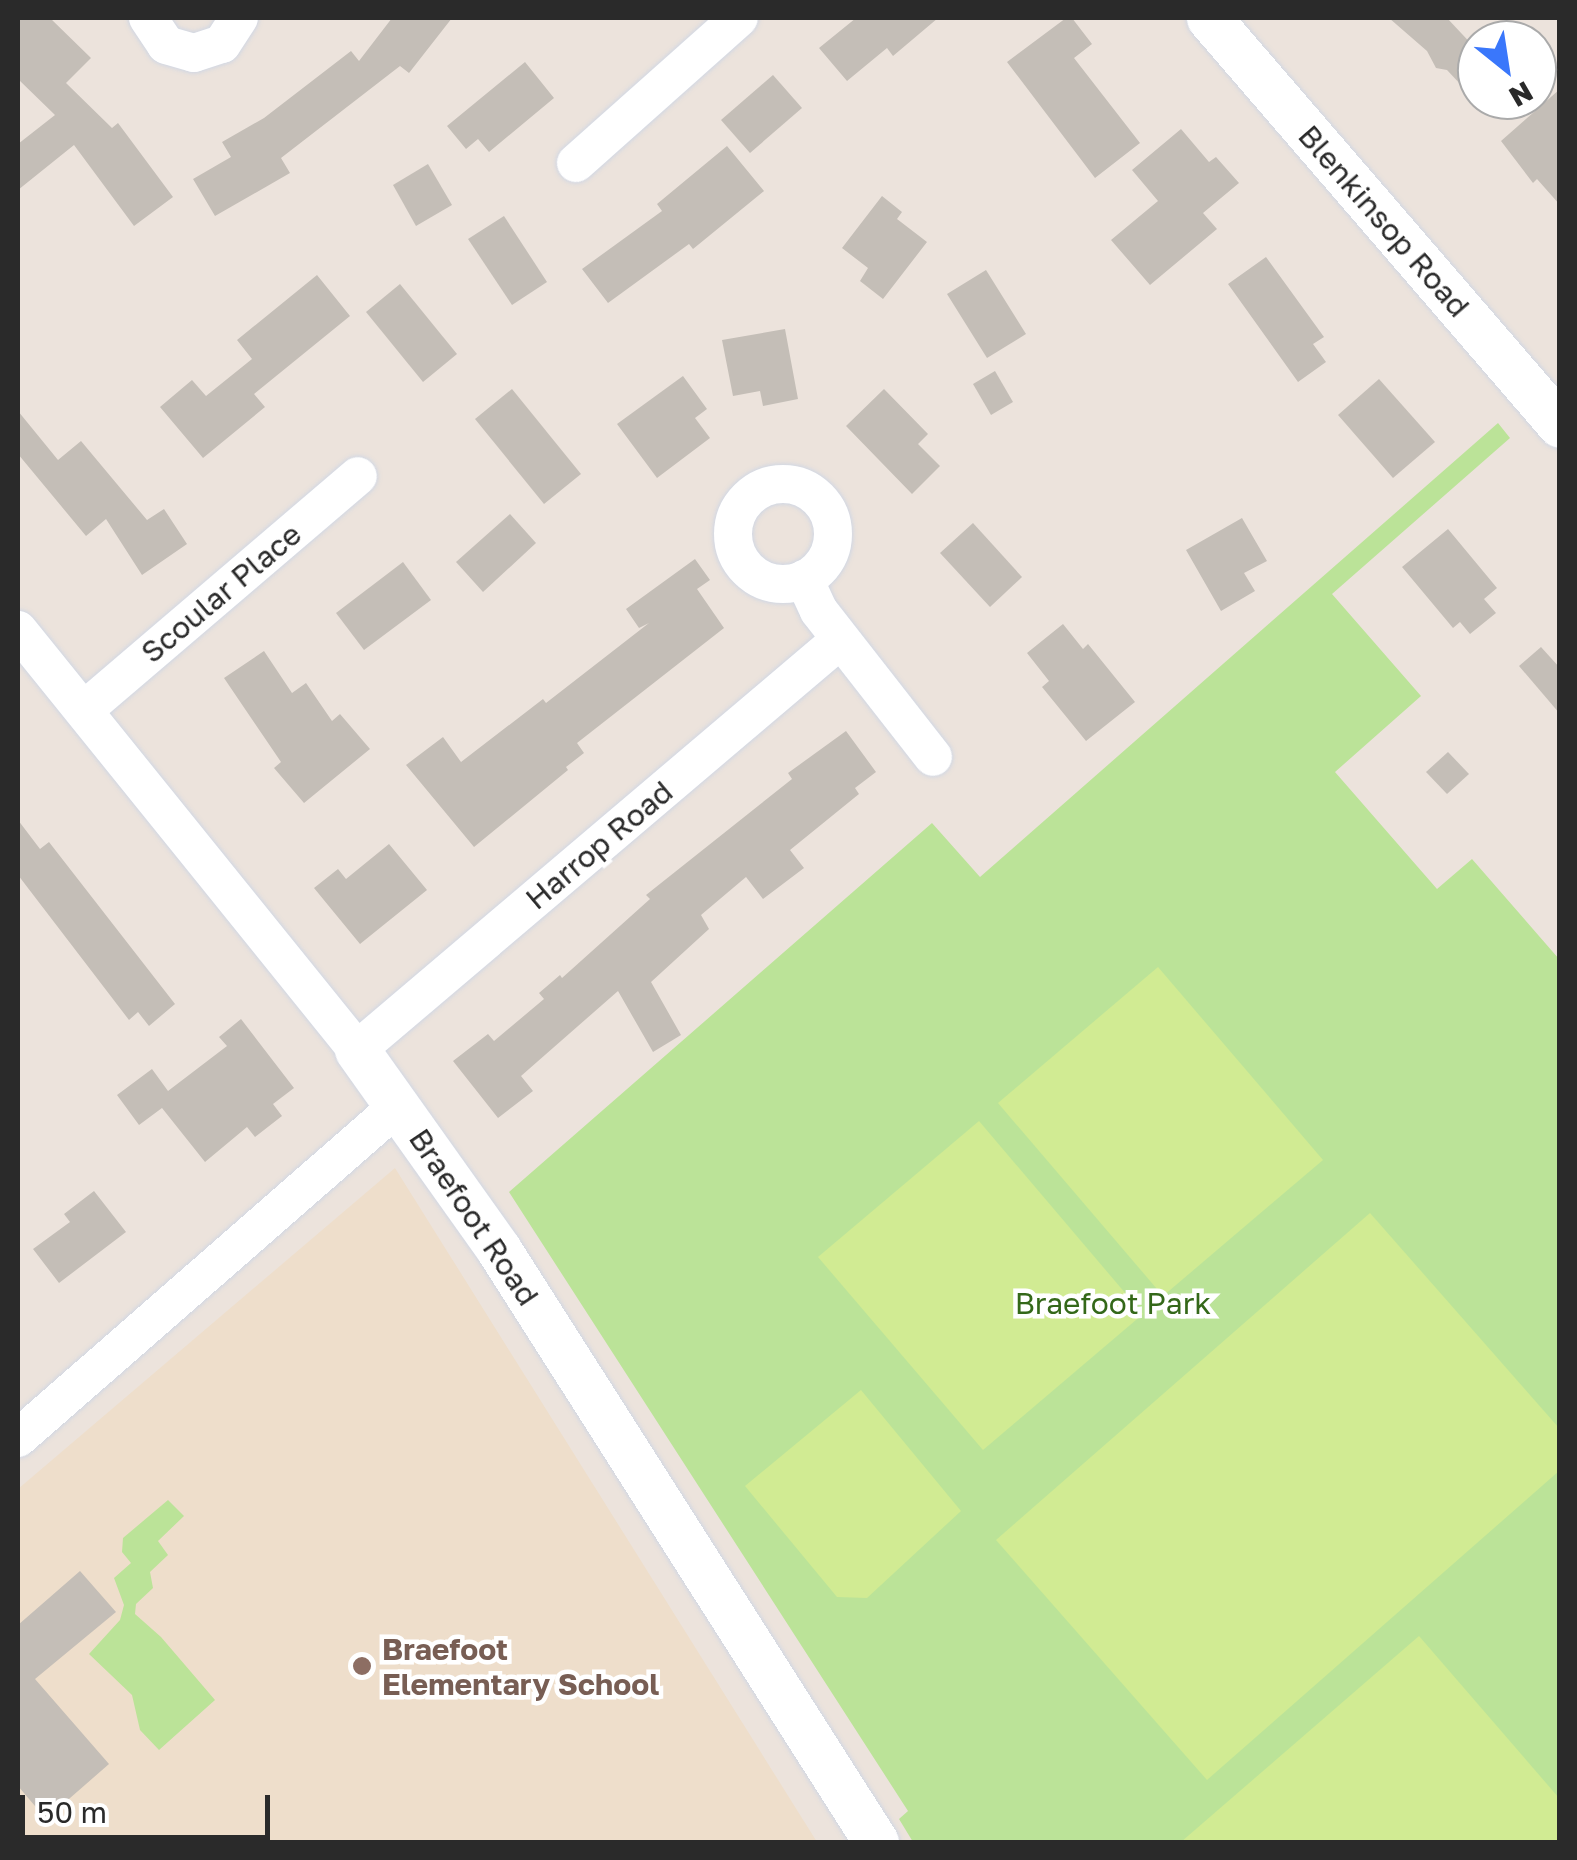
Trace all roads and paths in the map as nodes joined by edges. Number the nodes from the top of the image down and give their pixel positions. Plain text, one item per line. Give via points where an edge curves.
1 (148, 18) edge
2 (239, 18) edge
3 (739, 18) edge
4 (1209, 18) edge
5 (576, 163) dead end
6 (1560, 425) edge
7 (358, 476) dead end
8 (804, 579) dead end
9 (18, 630) edge
10 (840, 640) junction
11 (84, 710) junction
12 (933, 757) dead end
13 (357, 1050) junction
14 (399, 1106) junction
15 (18, 1438) edge
16 (876, 1842) edge

1 - 2 street via 166,45 194,53 222,44
3 - 5 street
4 - 6 street, Blenkinsop Road
7 - 11 street, Scoular Place
8 - 10 street
9 - 11 street, Braefoot Road
10 - 12 street
10 - 13 street, Harrop Road
11 - 13 street, Braefoot Road
13 - 14 street, Braefoot Road
14 - 15 street
14 - 16 street, Braefoot Road via 499,1250

